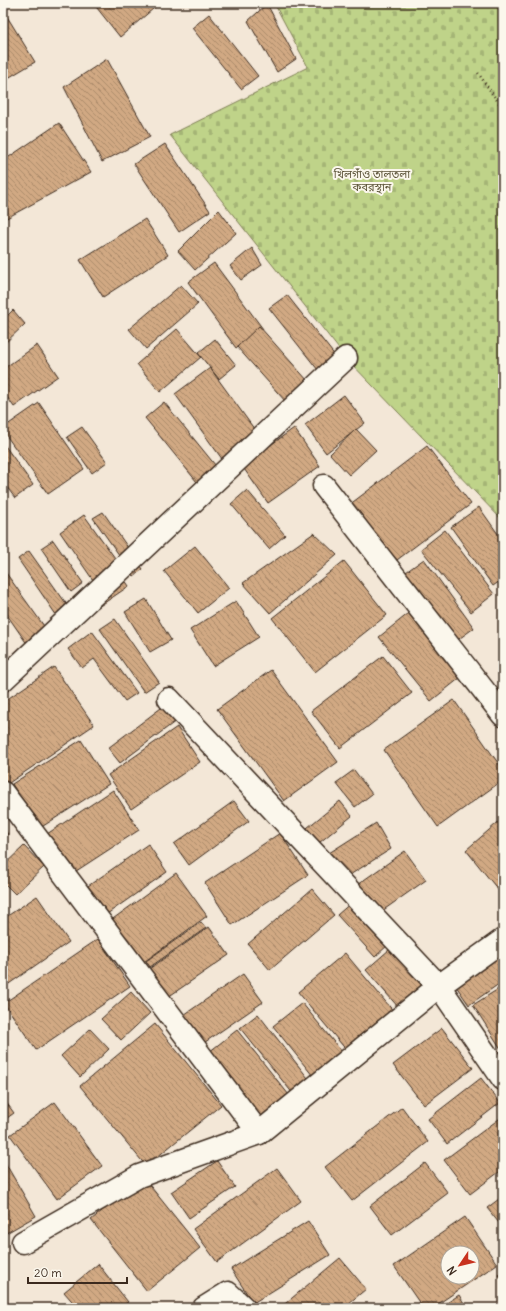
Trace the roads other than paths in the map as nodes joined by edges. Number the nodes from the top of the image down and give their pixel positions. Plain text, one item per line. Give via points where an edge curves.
1 (346, 358) dead end
2 (324, 486) dead end
3 (3, 680) edge
4 (169, 699) dead end
5 (503, 715) edge
6 (3, 793) edge
7 (503, 940) edge
8 (439, 986) junction
9 (503, 1079) edge
10 (259, 1133) junction
11 (23, 1242) dead end
12 (204, 1308) edge
13 (244, 1308) edge

1 - 3 street
2 - 5 street
4 - 8 street
6 - 10 street
7 - 8 street
8 - 9 street
8 - 10 street
10 - 11 street via 140,1176
12 - 13 street via 228,1293

